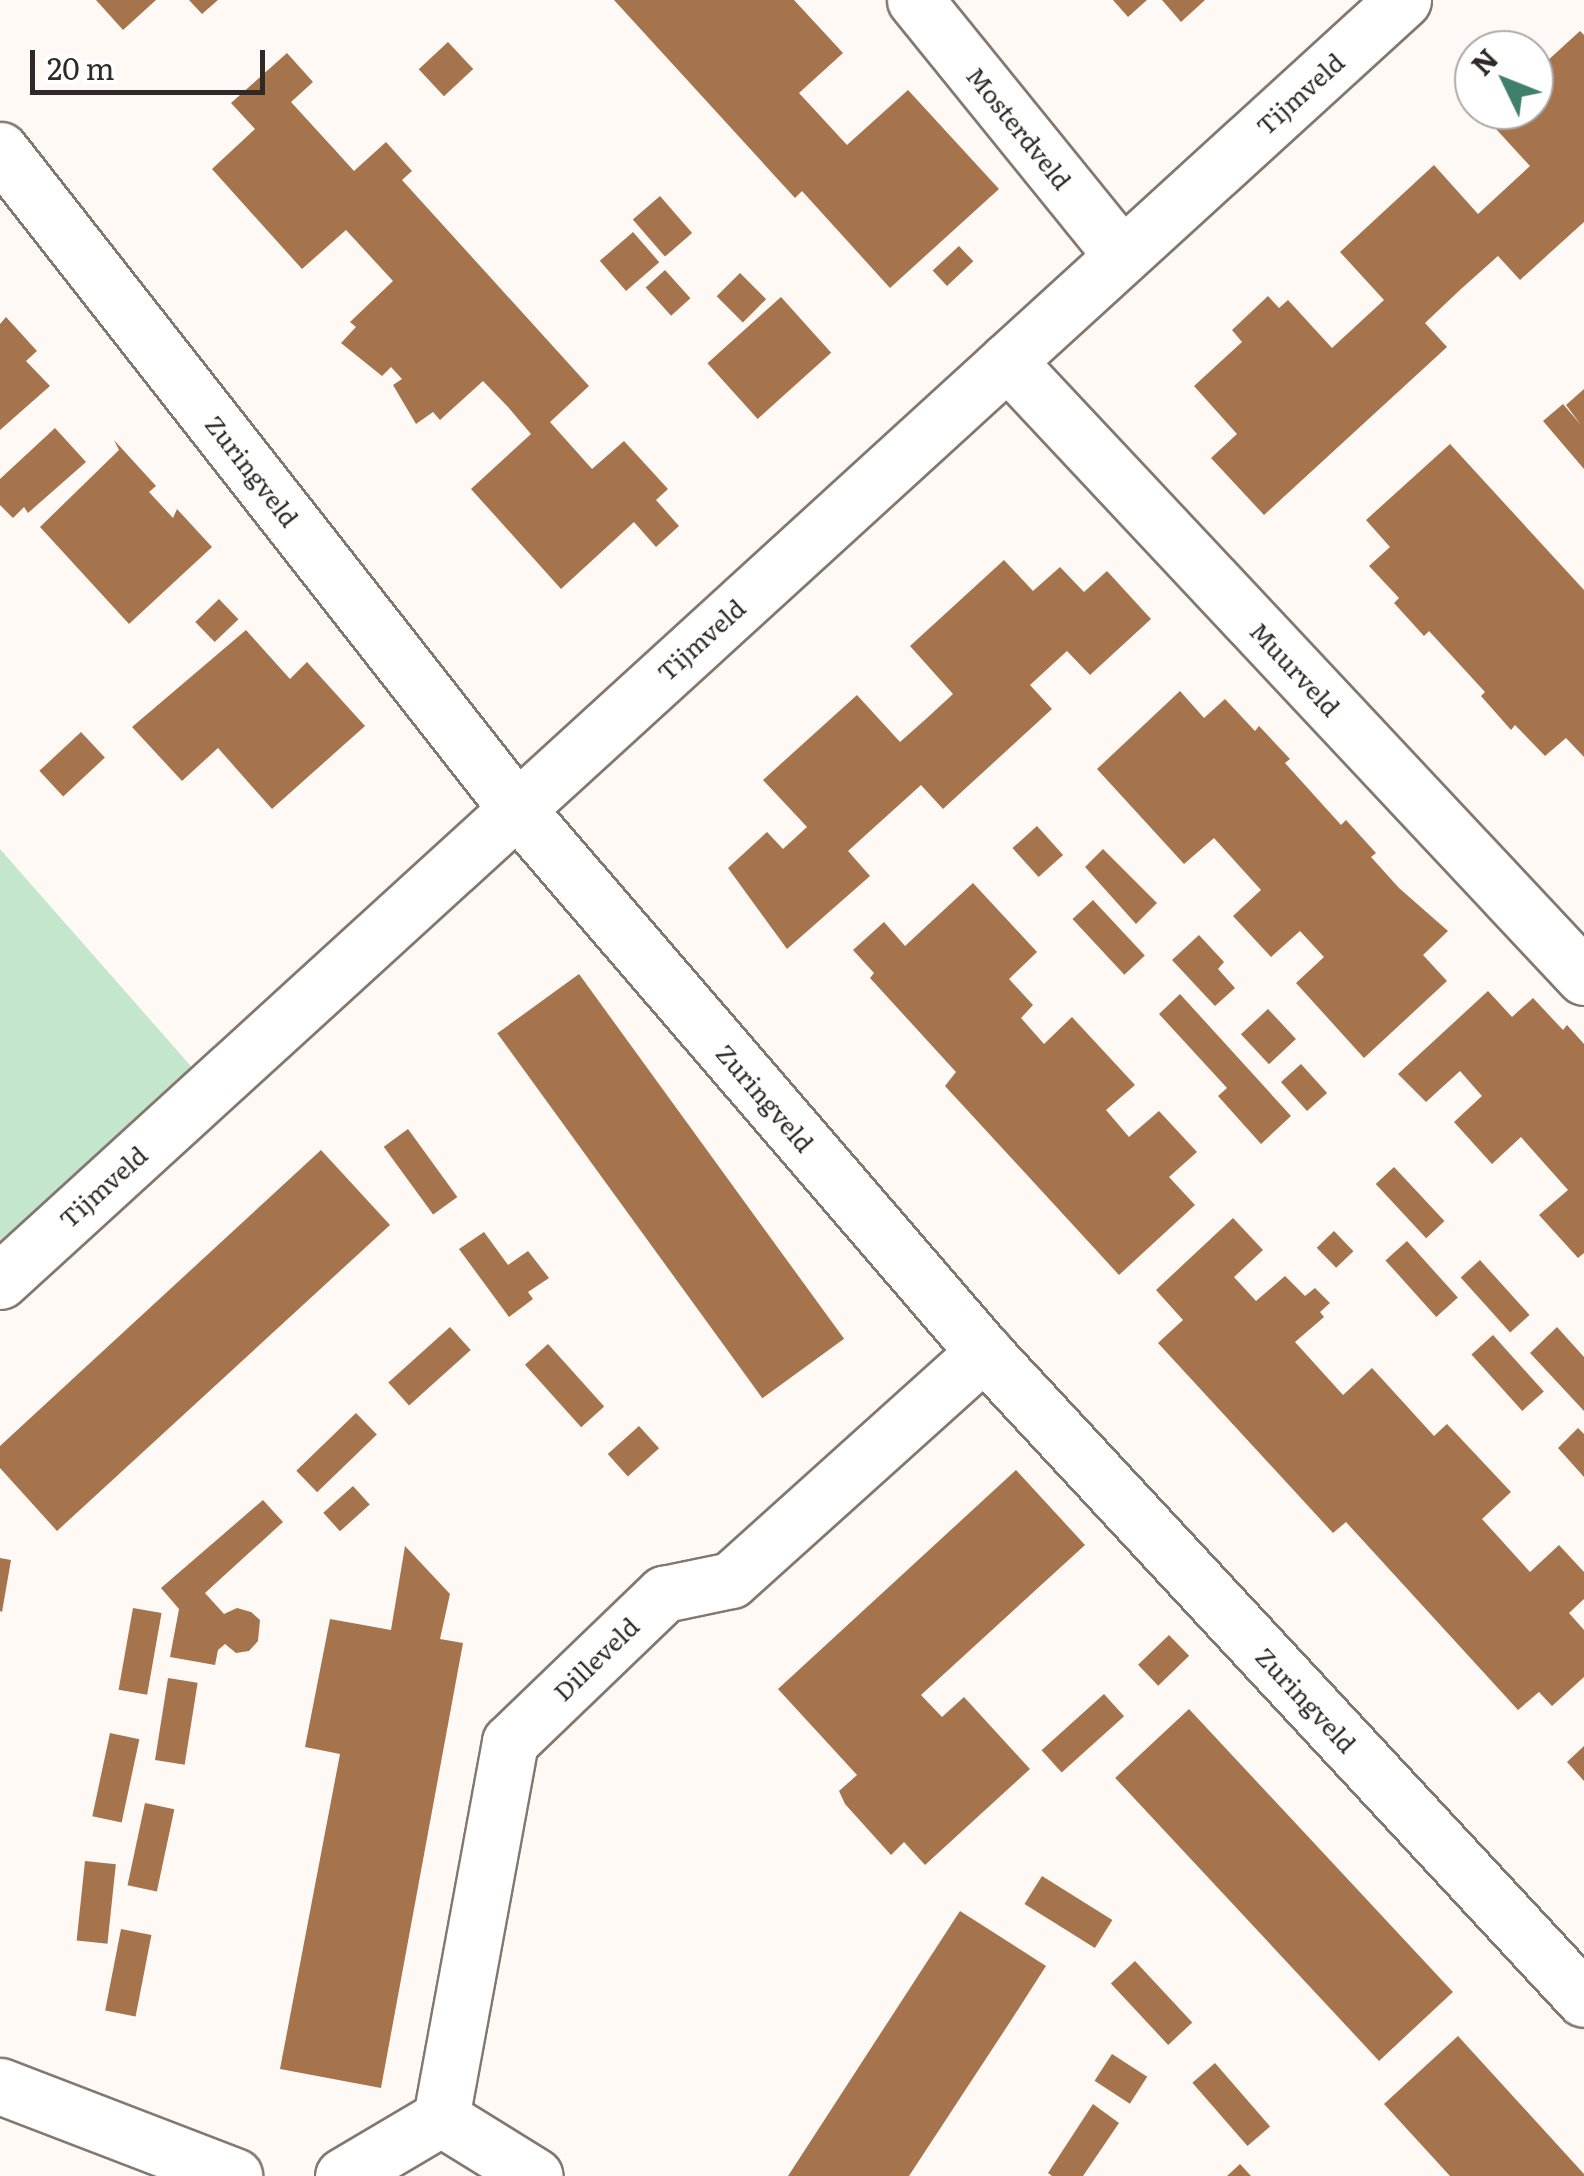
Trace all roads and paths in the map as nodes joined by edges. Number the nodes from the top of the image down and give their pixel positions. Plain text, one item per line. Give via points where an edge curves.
1 (915, 0) edge
2 (1403, 0) edge
3 (0, 150) edge
4 (1122, 256) junction
5 (1007, 361) junction
6 (517, 809) junction
7 (1584, 977) edge
8 (0, 1281) edge
9 (984, 1352) junction
10 (1584, 2000) edge
11 (0, 2086) edge
12 (441, 2118) junction
13 (234, 2176) edge
14 (342, 2176) edge
15 (536, 2176) edge

1 - 4 street, Mosterdveld
2 - 4 street, Tijmveld
3 - 6 street, Zuringveld
4 - 5 street, Tijmveld
5 - 6 street, Tijmveld
5 - 7 street, Muurveld
6 - 8 street, Tijmveld
6 - 9 street, Zuringveld
9 - 10 street, Zuringveld
9 - 12 street, Dilleveld via 730,1580 664,1594 510,1742
11 - 13 street
12 - 14 street
12 - 15 street

